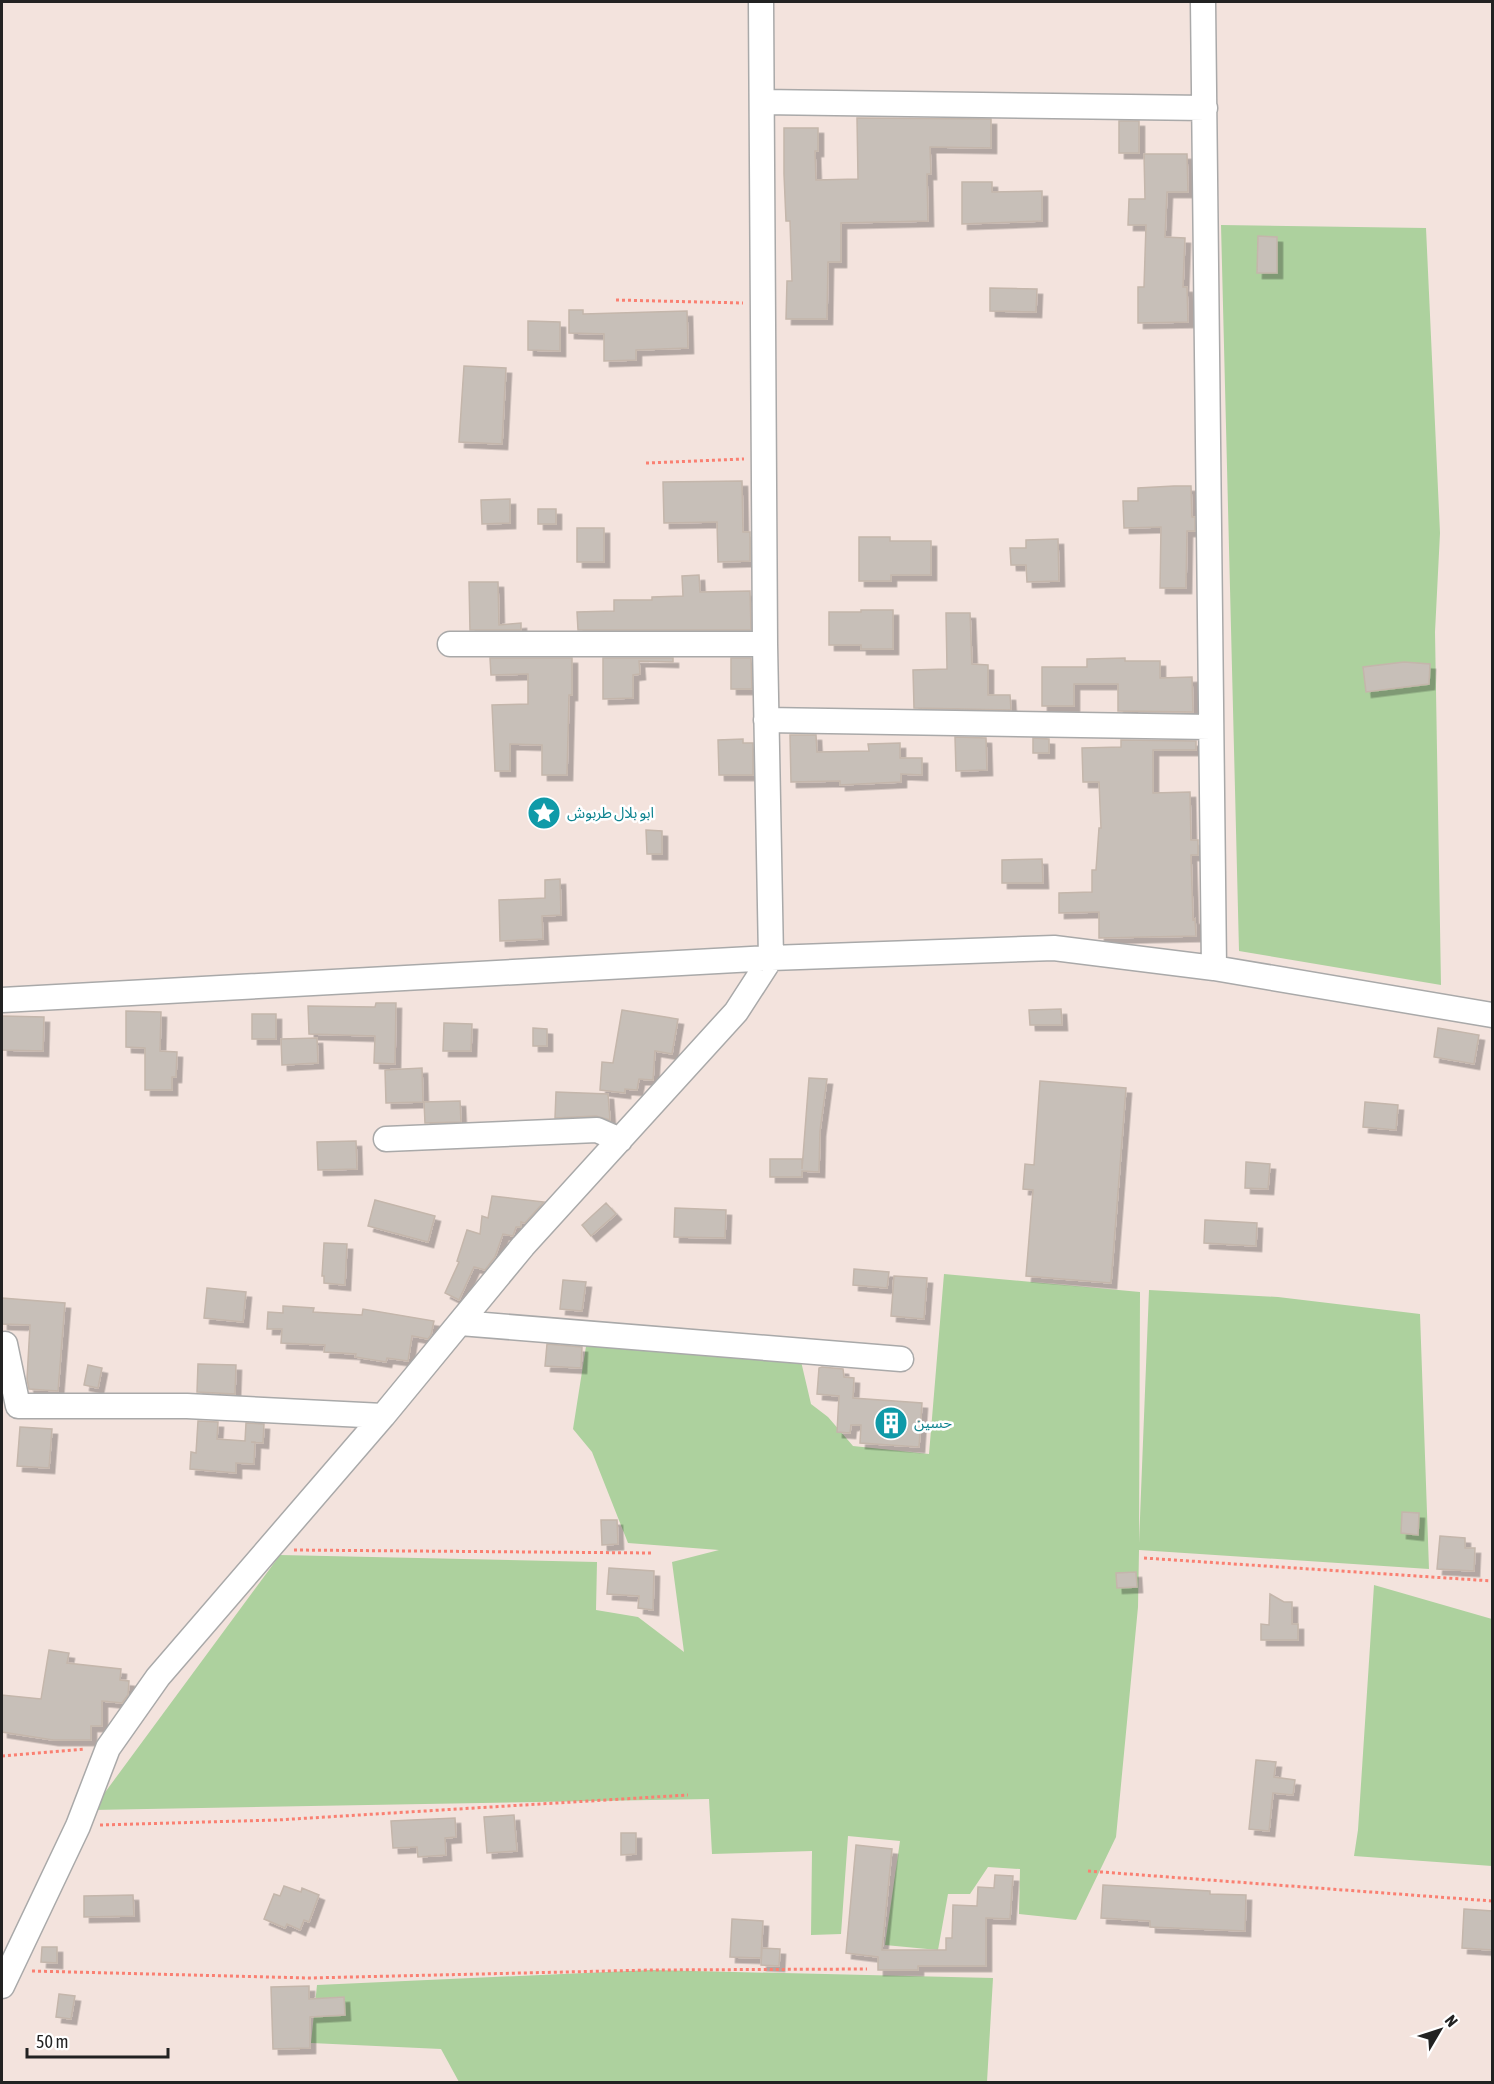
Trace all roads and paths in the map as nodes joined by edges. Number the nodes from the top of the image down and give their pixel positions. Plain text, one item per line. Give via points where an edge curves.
1 (761, 2) edge
2 (1203, 2) edge
3 (762, 102) junction
4 (1205, 108) junction
5 (616, 300) dead end
6 (763, 303) junction
7 (764, 459) junction
8 (646, 464) dead end
9 (450, 644) dead end
10 (765, 644) junction
11 (766, 720) junction
12 (1210, 727) junction
13 (771, 958) junction
14 (1214, 968) junction
15 (2, 1000) edge
16 (1492, 1015) edge
17 (386, 1139) dead end
18 (620, 1140) junction
19 (460, 1323) junction
20 (5, 1344) dead end
21 (901, 1359) dead end
22 (383, 1416) junction
23 (272, 1545) junction
24 (652, 1553) dead end
25 (1144, 1558) dead end
26 (1492, 1581) edge
27 (108, 1748) junction
28 (2, 1756) edge
29 (688, 1795) dead end
30 (78, 1826) junction
31 (1088, 1871) dead end
32 (1492, 1900) edge
33 (867, 1969) dead end
34 (5, 1978) edge

1 - 3 street
2 - 4 street
3 - 4 street
3 - 6 street
4 - 12 street
5 - 6 path
6 - 7 street
7 - 8 path
7 - 10 street
9 - 10 street
10 - 11 street
11 - 12 street
11 - 13 street
12 - 14 street
13 - 14 street via 1054,948
13 - 15 street
13 - 18 street via 736,1012
14 - 16 street
17 - 18 street via 597,1130
18 - 19 street via 523,1246
19 - 21 street
19 - 22 street
20 - 22 street via 18,1406 187,1406
22 - 23 street
23 - 24 path via 296,1551
23 - 27 street via 158,1677
25 - 26 path
27 - 28 path
27 - 30 street
29 - 30 path via 277,1820
30 - 34 street
31 - 32 path
33 - 34 path via 309,1978

